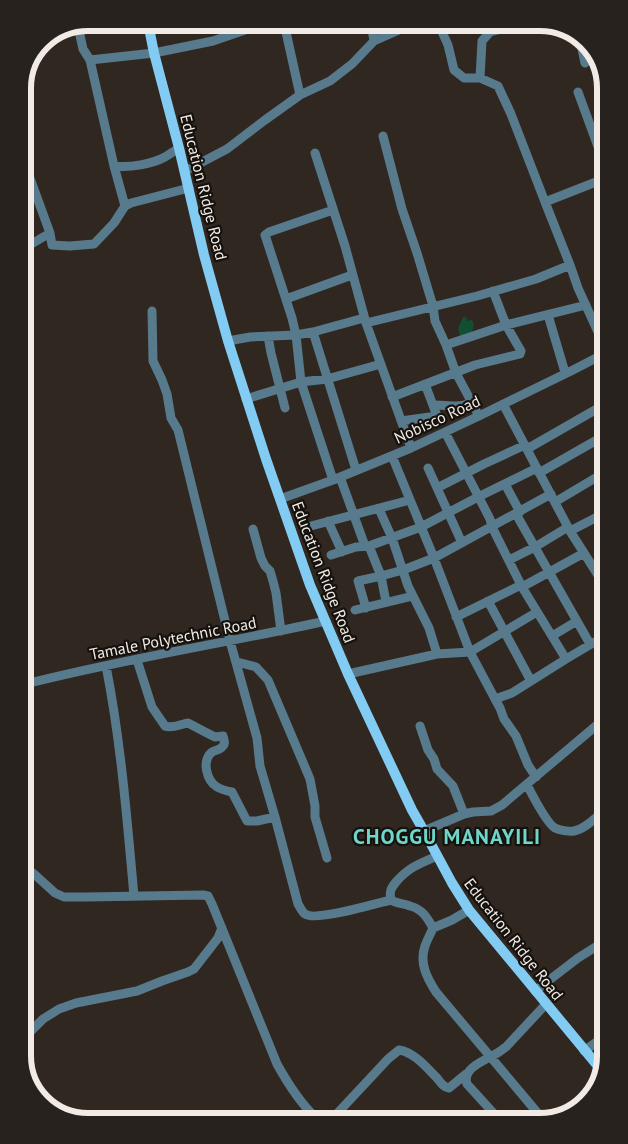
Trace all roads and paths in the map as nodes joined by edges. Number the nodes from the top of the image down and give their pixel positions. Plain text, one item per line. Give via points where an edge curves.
1 (150, 31) edge
2 (242, 31) edge
3 (286, 31) edge
4 (372, 31) edge
5 (397, 31) edge
6 (442, 31) edge
7 (494, 31) edge
8 (80, 32) edge
9 (374, 41) junction
10 (154, 53) junction
11 (585, 53) edge
12 (90, 60) junction
13 (585, 63) dead end
14 (480, 78) junction
15 (578, 92) dead end
16 (300, 95) junction
17 (382, 136) dead end
18 (597, 144) edge
19 (179, 148) junction
20 (315, 153) dead end
21 (114, 166) junction
22 (185, 171) junction
23 (31, 181) edge
24 (597, 182) edge
25 (189, 188) junction
26 (544, 202) junction
27 (125, 206) junction
28 (333, 210) junction
29 (50, 234) junction
30 (31, 245) edge
31 (570, 266) junction
32 (352, 275) junction
33 (493, 291) junction
34 (286, 298) junction
35 (586, 305) junction
36 (433, 306) junction
37 (152, 312) dead end
38 (548, 315) junction
39 (365, 321) junction
40 (506, 326) junction
41 (597, 330) edge
42 (313, 332) junction
43 (296, 335) junction
44 (268, 336) junction
45 (228, 341) junction
46 (446, 345) junction
47 (597, 358) edge
48 (381, 364) junction
49 (564, 369) dead end
50 (456, 373) junction
51 (327, 379) junction
52 (301, 382) junction
53 (425, 384) junction
54 (279, 389) junction
55 (392, 397) junction
56 (246, 400) junction
57 (470, 402) junction
58 (503, 404) junction
59 (438, 405) dead end
60 (285, 408) dead end
61 (597, 409) edge
62 (438, 416) junction
63 (479, 416) junction
64 (401, 421) junction
65 (444, 430) junction
66 (597, 440) edge
67 (526, 447) junction
68 (411, 448) junction
69 (392, 456) junction
70 (428, 468) dead end
71 (356, 470) junction
72 (538, 471) junction
73 (467, 473) junction
74 (597, 476) edge
75 (336, 478) junction
76 (505, 484) junction
77 (438, 488) junction
78 (478, 497) junction
79 (553, 498) junction
80 (280, 499) junction
81 (410, 500) junction
82 (380, 509) junction
83 (448, 513) junction
84 (518, 513) junction
85 (354, 515) junction
86 (597, 517) edge
87 (328, 521) junction
88 (311, 526) dead end
89 (421, 527) junction
90 (492, 527) junction
91 (253, 529) dead end
92 (569, 529) junction
93 (392, 538) junction
94 (462, 543) junction
95 (367, 546) junction
96 (535, 547) junction
97 (342, 552) junction
98 (584, 553) junction
99 (331, 555) dead end
100 (434, 558) junction
101 (509, 560) junction
102 (403, 570) junction
103 (549, 572) junction
104 (597, 574) edge
105 (381, 576) junction
106 (521, 586) junction
107 (413, 596) junction
108 (488, 601) junction
109 (386, 602) junction
110 (366, 608) junction
111 (355, 610) dead end
112 (537, 612) junction
113 (456, 617) junction
114 (577, 621) junction
115 (326, 622) junction
116 (280, 631) junction
117 (504, 631) junction
118 (552, 636) junction
119 (597, 640) edge
120 (230, 641) junction
121 (590, 644) junction
122 (470, 652) junction
123 (437, 654) junction
124 (566, 659) junction
125 (136, 660) junction
126 (237, 662) junction
127 (106, 666) junction
128 (348, 674) junction
129 (531, 681) junction
130 (31, 683) edge
131 (495, 699) junction
132 (420, 726) dead end
133 (597, 727) edge
134 (536, 777) junction
135 (526, 784) junction
136 (464, 814) junction
137 (597, 816) edge
138 (275, 817) junction
139 (424, 831) junction
140 (437, 856) junction
141 (326, 858) dead end
142 (31, 873) edge
143 (134, 896) junction
144 (391, 900) junction
145 (469, 910) junction
146 (222, 928) junction
147 (433, 928) junction
148 (597, 946) edge
149 (535, 991) junction
150 (546, 1004) junction
151 (31, 1031) edge
152 (597, 1042) edge
153 (584, 1051) junction
154 (490, 1056) junction
155 (596, 1064) edge
156 (466, 1074) junction
157 (311, 1113) edge
158 (338, 1113) edge
159 (493, 1113) edge
160 (538, 1113) edge

1 - 10 main road, Education Ridge Road
2 - 10 street via 214,41
3 - 16 street
4 - 9 street
5 - 9 street
6 - 14 street via 454,70 464,78
7 - 14 street via 482,41
8 - 12 street
9 - 16 street via 330,81
10 - 12 street
10 - 19 main road, Education Ridge Road
11 - 13 street
12 - 21 street
14 - 26 street via 498,86
15 - 18 street
16 - 22 street via 227,149
17 - 36 street
19 - 21 street via 164,158 131,167
19 - 22 main road, Education Ridge Road
20 - 28 street
21 - 27 street
22 - 25 main road, Education Ridge Road
23 - 29 street
24 - 26 street
25 - 27 street
25 - 45 main road, Education Ridge Road
26 - 31 street
27 - 29 street via 94,244 52,245
28 - 32 street
28 - 34 street via 265,234
29 - 30 street
31 - 33 street
31 - 35 street
32 - 34 street
32 - 39 street
33 - 36 street
33 - 40 street
34 - 43 street
35 - 38 street
35 - 41 street
36 - 39 street
36 - 46 street via 435,321
37 - 120 street via 153,361 178,430
38 - 40 street
38 - 49 street
39 - 42 street
39 - 48 street
40 - 46 street
40 - 50 street via 520,354
42 - 43 street
42 - 51 street
43 - 44 street
43 - 52 street
44 - 45 street
44 - 54 street
45 - 56 main road, Education Ridge Road
46 - 50 street
47 - 58 street, Nobisco Road
48 - 51 street
48 - 55 street
50 - 53 street
50 - 57 street
51 - 52 street
51 - 71 street
52 - 54 street
52 - 75 street
53 - 55 street
53 - 62 street
54 - 56 street
54 - 60 street
55 - 64 street
56 - 80 main road, Education Ridge Road
57 - 59 street via 456,406
57 - 63 street
58 - 63 street, Nobisco Road
58 - 67 street
61 - 67 street
62 - 64 street
62 - 65 street
63 - 65 street, Nobisco Road
64 - 68 street
65 - 68 street, Nobisco Road
65 - 73 street
66 - 72 street
67 - 72 street
67 - 73 street
68 - 69 street, Nobisco Road
69 - 71 street, Nobisco Road
69 - 81 street
70 - 77 street
71 - 75 street, Nobisco Road
72 - 76 street
72 - 79 street
73 - 77 street
73 - 78 street
74 - 79 street
75 - 80 street, Nobisco Road
75 - 85 street
76 - 78 street
76 - 84 street
77 - 83 street
78 - 83 street
78 - 90 street
79 - 84 street
79 - 92 street
80 - 115 main road, Education Ridge Road
81 - 82 street
81 - 89 street
82 - 85 street
82 - 93 street
83 - 89 street
83 - 94 street
84 - 90 street
84 - 96 street
85 - 87 street
85 - 95 street
86 - 92 street
87 - 88 street
87 - 97 street
89 - 93 street
89 - 100 street
90 - 94 street
90 - 101 street
91 - 116 street via 261,558 273,581
92 - 96 street
92 - 98 street
93 - 95 street
93 - 102 street
94 - 100 street
95 - 97 street
95 - 105 street
96 - 101 street
96 - 103 street
97 - 99 street
98 - 103 street
98 - 104 street
100 - 102 street
100 - 113 street
101 - 106 street
102 - 105 street
102 - 107 street
103 - 106 street
103 - 114 street
105 - 109 street
105 - 110 street via 358,581
106 - 108 street
106 - 112 street
107 - 109 street
107 - 123 street via 430,628
108 - 113 street
108 - 117 street
109 - 110 street
110 - 111 street
112 - 117 street
112 - 118 street
113 - 122 street
114 - 118 street
114 - 121 street
115 - 116 street, Tamale Polytechnic Road
115 - 128 main road, Education Ridge Road
116 - 120 street, Tamale Polytechnic Road
117 - 122 street
117 - 129 street
118 - 124 street
119 - 121 street
120 - 125 street, Tamale Polytechnic Road
120 - 126 street
121 - 124 street
122 - 123 street
122 - 131 street
123 - 128 street
124 - 129 street
125 - 127 street, Tamale Polytechnic Road
125 - 138 street via 152,707 165,726 188,723 215,737 222,736 224,746 211,753 206,761 206,773 215,786 232,792 247,821
126 - 138 street
126 - 141 street via 256,667 268,680 310,778 315,817
127 - 130 street, Tamale Polytechnic Road
127 - 143 street via 120,751
128 - 139 main road, Education Ridge Road
129 - 131 street via 512,694
131 - 134 street
132 - 136 street via 437,769 454,786
133 - 134 street
134 - 135 street
135 - 136 street via 491,811
135 - 137 street via 554,828 575,831
136 - 139 street
138 - 144 street via 298,904 304,914 335,914
139 - 140 main road, Education Ridge Road
140 - 144 street via 404,873 390,890
140 - 145 main road, Education Ridge Road
142 - 143 street via 55,893 64,896
143 - 146 street via 203,894 208,896
144 - 147 street via 420,910
145 - 147 street
145 - 149 main road, Education Ridge Road
146 - 151 street via 194,969 137,992 60,1009
146 - 157 street via 277,1064
147 - 154 street via 424,947 427,979
148 - 149 street
149 - 150 main road, Education Ridge Road
150 - 153 main road, Education Ridge Road
150 - 154 street via 506,1046
152 - 153 street
153 - 155 main road, Education Ridge Road
154 - 156 street
154 - 160 street
156 - 158 street via 449,1088 444,1087 413,1056 399,1050
156 - 159 street via 467,1084

